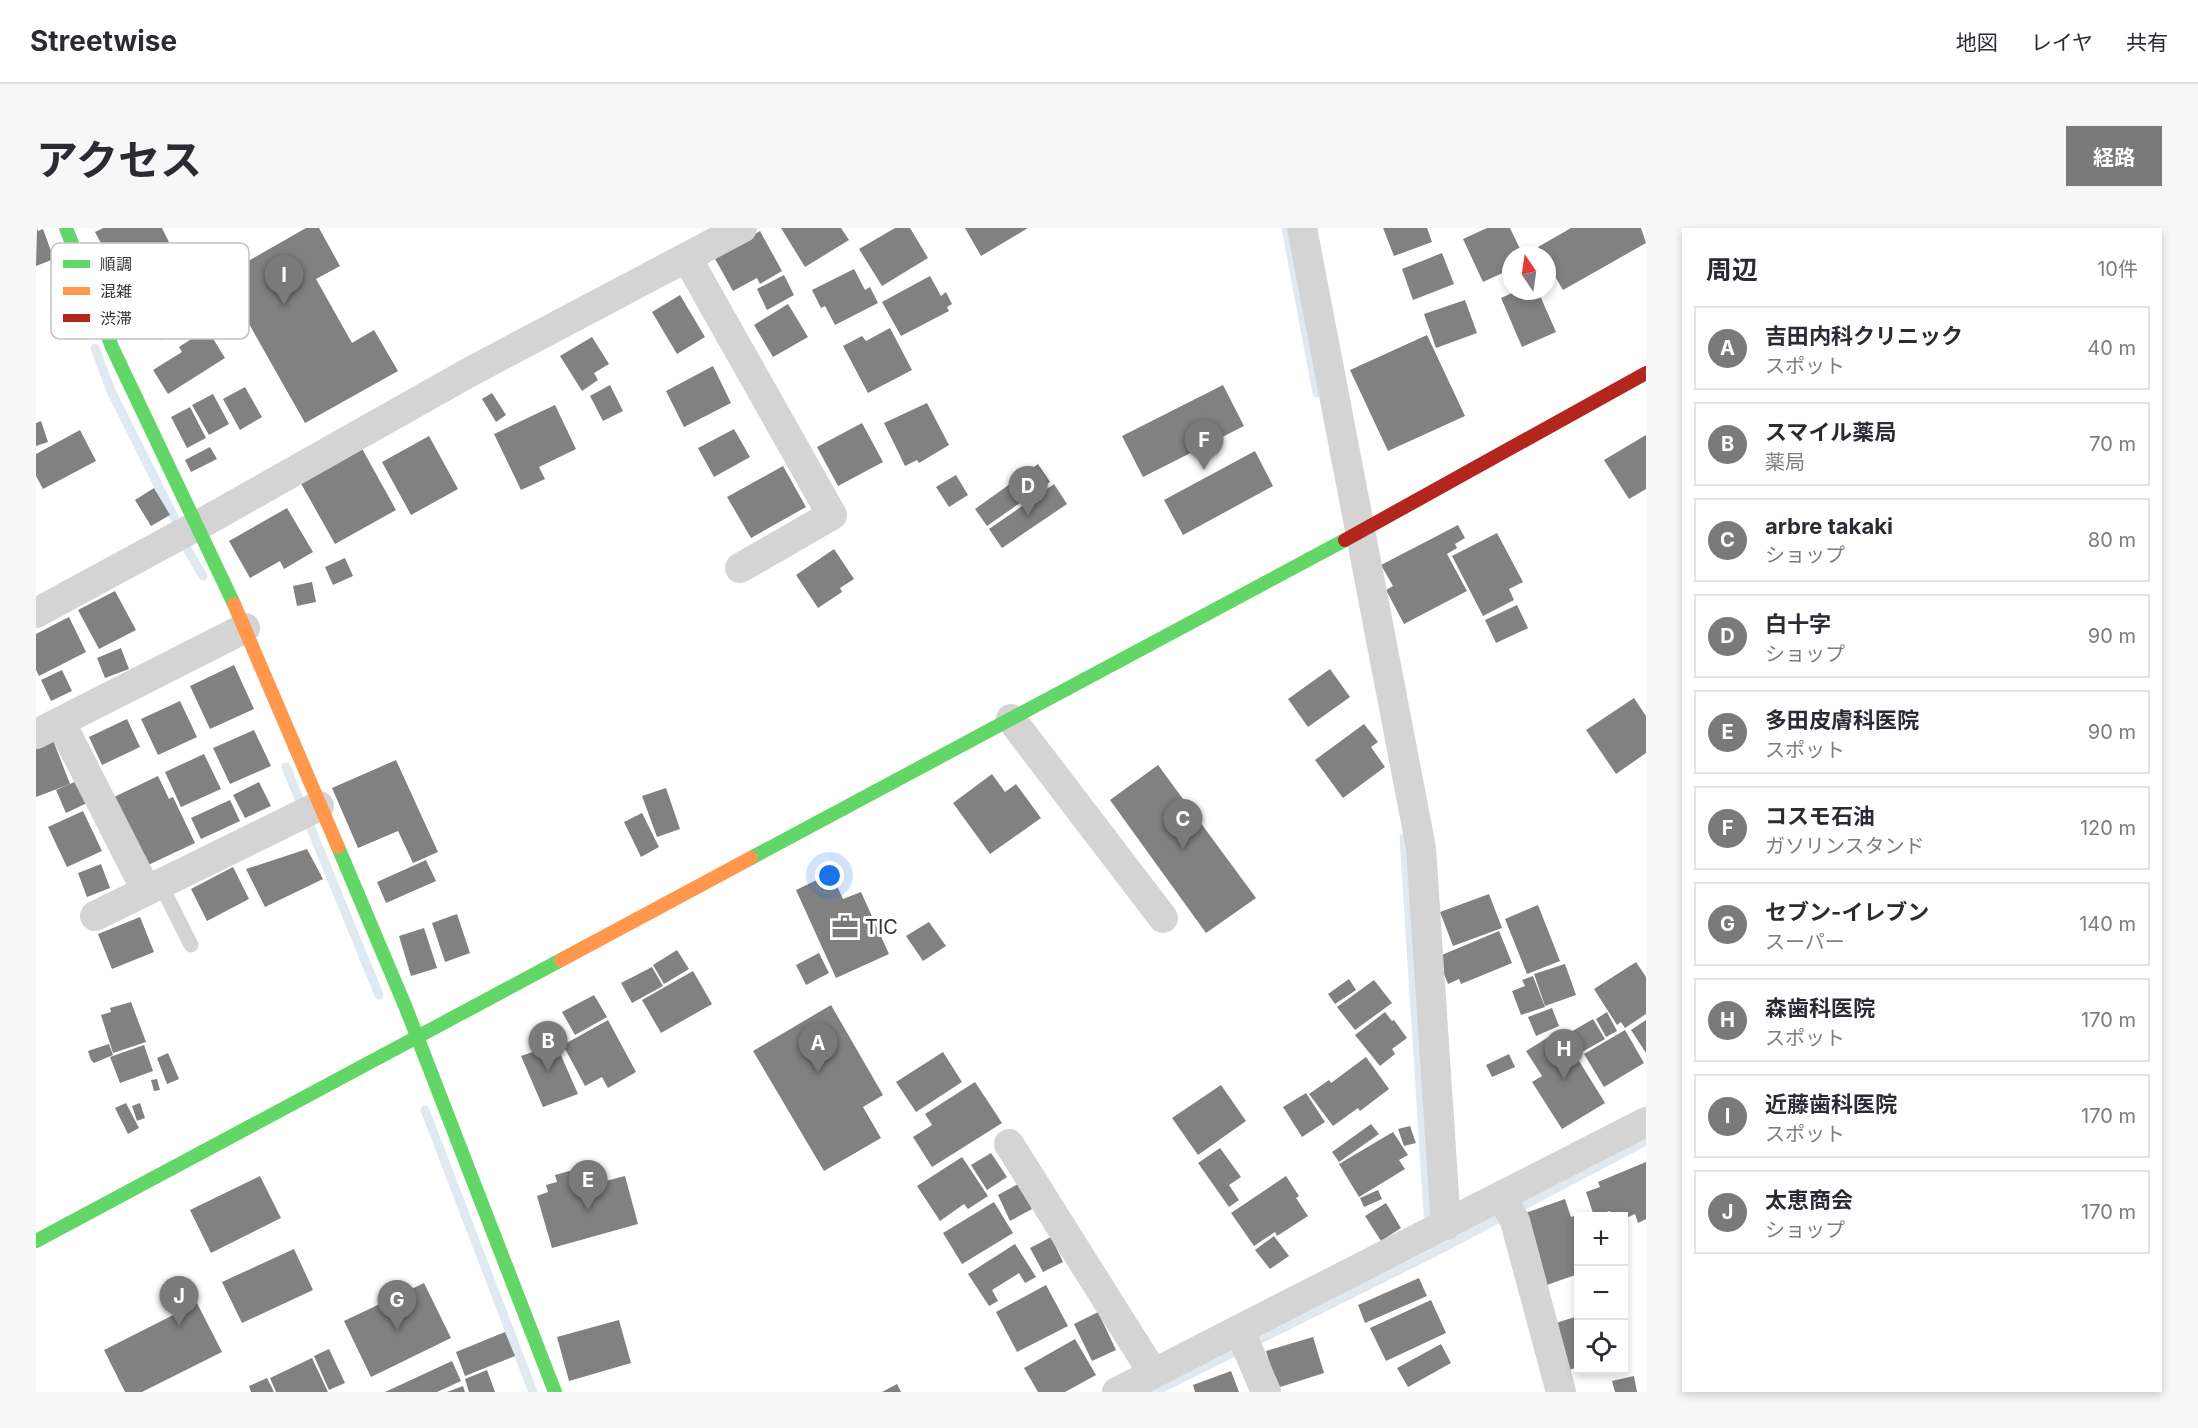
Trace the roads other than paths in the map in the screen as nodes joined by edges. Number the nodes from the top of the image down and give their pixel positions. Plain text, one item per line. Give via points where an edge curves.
1 (742, 228) edge
2 (1302, 228) edge
3 (687, 258) junction
4 (109, 339) edge
5 (1646, 373) edge
6 (197, 526) junction
7 (1360, 532) junction
8 (740, 568) dead end
9 (36, 613) edge
10 (237, 632) junction
11 (1011, 719) junction
12 (49, 729) edge
13 (309, 811) junction
14 (153, 886) junction
15 (94, 916) dead end
16 (1163, 918) dead end
17 (191, 945) dead end
18 (417, 1036) junction
19 (1646, 1122) edge
20 (1009, 1144) dead end
21 (1507, 1208) junction
22 (1435, 1231) junction
23 (36, 1241) edge
24 (1240, 1331) junction
25 (1153, 1373) junction
26 (555, 1392) edge
27 (1117, 1392) edge
28 (1266, 1392) edge
29 (1562, 1392) edge

1 - 3 street
2 - 7 street
3 - 6 street via 468,373
3 - 8 street via 832,515
4 - 6 street
5 - 7 street
6 - 9 street
6 - 10 street
7 - 11 street
7 - 22 street via 1421,848
10 - 12 street
10 - 13 street
11 - 16 street
11 - 18 street
12 - 14 street
13 - 14 street
13 - 18 street
14 - 15 street
14 - 17 lane
18 - 23 street
18 - 26 street
19 - 21 street
20 - 25 street
21 - 22 street
21 - 29 street
22 - 24 street
24 - 25 street
24 - 28 street
25 - 27 street

